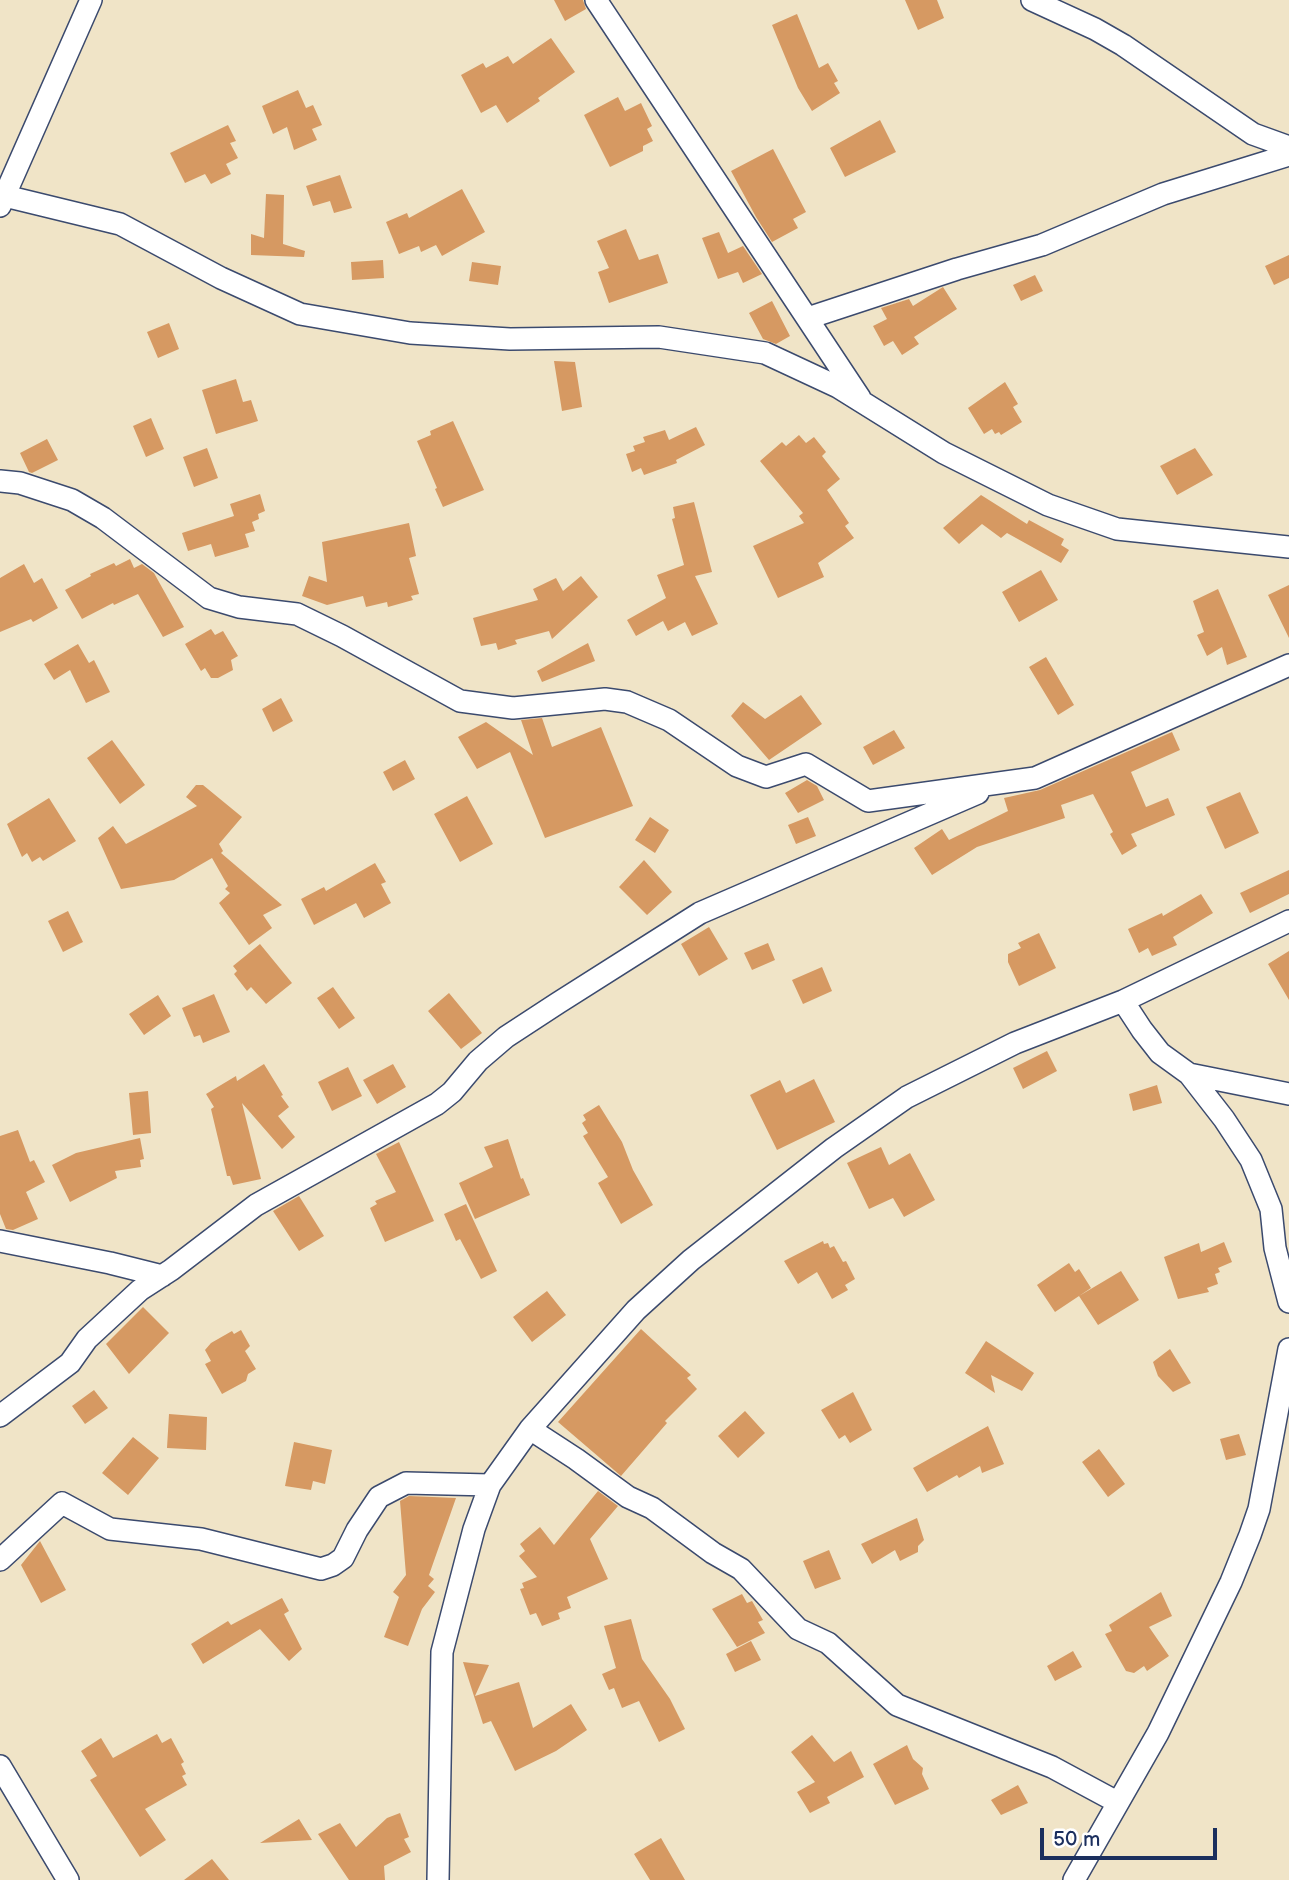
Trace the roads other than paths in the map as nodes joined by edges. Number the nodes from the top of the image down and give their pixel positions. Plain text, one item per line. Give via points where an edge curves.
1 (91, 0) edge
2 (596, 0) edge
3 (1031, 0) edge
4 (1289, 147) edge
5 (1289, 155) edge
6 (2, 201) edge
7 (808, 318) junction
8 (862, 401) junction
9 (0, 481) edge
10 (1289, 548) edge
11 (1289, 665) edge
12 (1005, 782) junction
13 (1289, 921) edge
14 (1123, 1001) junction
15 (1189, 1074) junction
16 (1289, 1094) edge
17 (0, 1241) edge
18 (162, 1276) junction
19 (1289, 1302) edge
20 (1289, 1349) edge
21 (0, 1416) edge
22 (530, 1429) junction
23 (490, 1485) junction
24 (0, 1560) edge
25 (0, 1766) edge
26 (1117, 1802) junction
27 (68, 1880) edge
28 (438, 1880) edge
29 (1074, 1880) edge

1 - 6 street
2 - 7 street
3 - 4 street via 1123,45 1253,134
5 - 7 street via 1150,199 1042,245
6 - 8 street via 120,224 300,314 410,333 510,339 659,337 765,353
7 - 8 street
8 - 10 street via 944,453 1048,505 1116,529
9 - 12 street via 20,482 72,500 209,598 297,614 460,701 513,708 605,699 627,702 669,720 737,766 766,777 807,764 868,801
11 - 12 street via 1035,778
12 - 18 street via 700,913 506,1037 437,1104 256,1205
13 - 14 street
14 - 15 street via 1160,1053
14 - 22 street via 1015,1043 907,1097 834,1148 691,1260 636,1310
15 - 16 street
15 - 19 street via 1251,1160 1271,1209
17 - 18 street
18 - 21 street via 99,1326 70,1363
20 - 26 street via 1250,1535 1186,1677
22 - 23 street
22 - 26 street via 741,1569 797,1629 828,1643 897,1705 1052,1768
23 - 24 street via 406,1483 379,1497 343,1558 321,1569 201,1539 110,1530 62,1503
23 - 28 street via 442,1652
25 - 27 street
26 - 29 street

